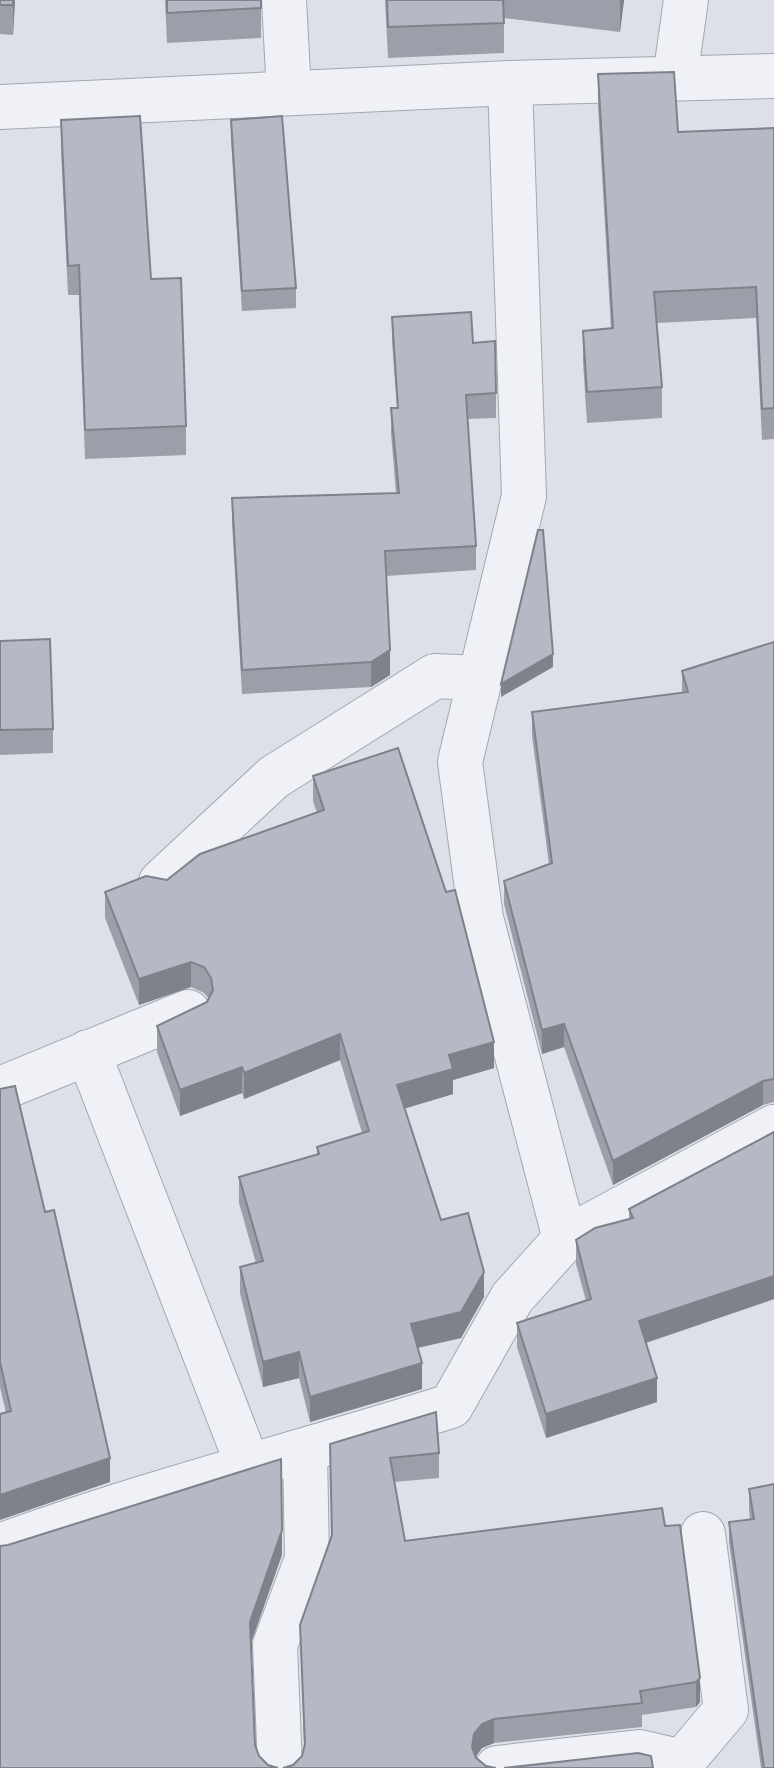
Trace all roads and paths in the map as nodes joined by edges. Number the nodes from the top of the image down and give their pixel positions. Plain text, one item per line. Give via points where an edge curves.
1 (284, 0) edge
2 (686, 0) edge
3 (774, 76) edge
4 (675, 78) junction
5 (510, 83) junction
6 (289, 93) junction
7 (0, 107) edge
8 (480, 678) junction
9 (161, 882) edge
10 (188, 1012) edge
11 (88, 1052) junction
12 (0, 1089) edge
13 (774, 1127) edge
14 (565, 1239) junction
15 (305, 1452) junction
16 (249, 1468) junction
17 (703, 1534) dead end
18 (0, 1546) edge
19 (683, 1765) edge
20 (280, 1768) edge
21 (497, 1768) edge

1 - 6 street
2 - 4 street
3 - 4 street
4 - 5 street
5 - 6 street
5 - 8 street via 524,496
6 - 7 street
8 - 9 street via 435,676 274,777
8 - 14 street via 460,762 481,918
10 - 11 street
11 - 12 street
11 - 16 street
13 - 14 street
14 - 15 street via 512,1298 451,1406
15 - 16 street
15 - 20 street via 307,1559 275,1645
16 - 18 street via 108,1507
17 - 19 street via 726,1710
19 - 21 street via 639,1752

